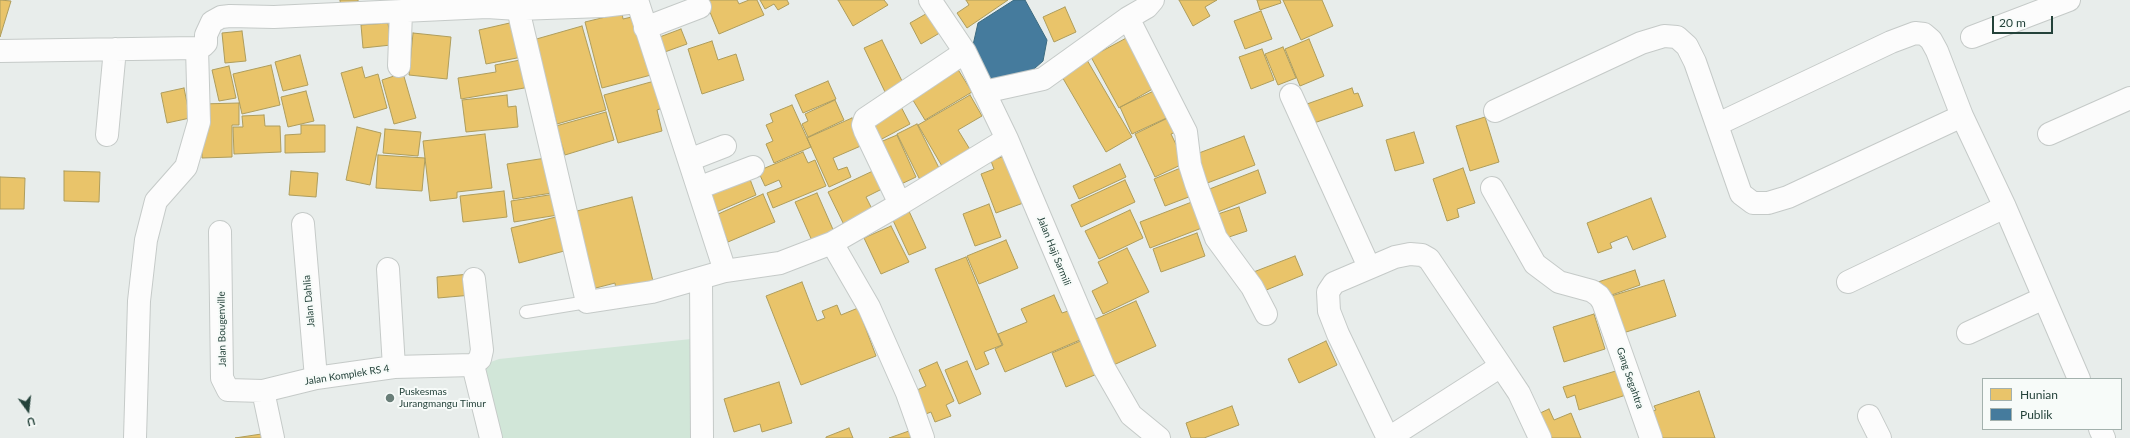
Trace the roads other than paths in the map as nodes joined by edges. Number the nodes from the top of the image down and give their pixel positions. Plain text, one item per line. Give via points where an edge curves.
1 (930, 0) edge
2 (1153, 0) edge
3 (2069, 0) edge
4 (636, 1) edge
5 (602, 3) edge
6 (487, 4) edge
7 (700, 7) dead end
8 (518, 9) junction
9 (401, 12) junction
10 (1128, 18) junction
11 (645, 28) junction
12 (1972, 36) dead end
13 (197, 48) junction
14 (115, 49) junction
15 (0, 51) edge
16 (965, 52) junction
17 (399, 66) dead end
18 (984, 92) junction
19 (1291, 95) dead end
20 (2130, 98) edge
21 (1495, 111) dead end
22 (1962, 116) junction
23 (1718, 124) junction
24 (2049, 134) dead end
25 (107, 135) dead end
26 (1007, 139) junction
27 (725, 146) dead end
28 (689, 160) junction
29 (753, 167) dead end
30 (698, 188) junction
31 (1492, 188) dead end
32 (900, 204) junction
33 (2005, 207) junction
34 (303, 224) dead end
35 (220, 232) dead end
36 (832, 243) junction
37 (1369, 267) junction
38 (388, 269) dead end
39 (725, 271) junction
40 (474, 279) dead end
41 (701, 279) junction
42 (1848, 282) dead end
43 (2044, 298) junction
44 (587, 302) junction
45 (526, 312) dead end
46 (1266, 314) dead end
47 (1968, 333) dead end
48 (1501, 366) junction
49 (394, 367) junction
50 (474, 368) junction
51 (316, 378) junction
52 (2079, 378) edge
53 (263, 391) junction
54 (1869, 416) dead end
55 (135, 438) edge
56 (273, 438) edge
57 (492, 438) edge
58 (702, 438) edge
59 (923, 438) edge
60 (1159, 438) edge
61 (1540, 438) edge
62 (1651, 438) edge
63 (1880, 438) edge

1 - 16 street, Jalan Haji Sarmili
2 - 10 street via 1148,7
3 - 12 street
4 - 5 street
4 - 11 street
5 - 8 street
6 - 8 street
6 - 9 street
7 - 11 street
8 - 44 street
9 - 13 street via 220,17 212,22 206,35 206,42
9 - 17 street
10 - 18 street via 1043,79
10 - 46 street via 1186,132 1190,165 1216,238 1252,288
11 - 28 street
13 - 14 street
13 - 55 street via 198,122 186,167 156,201 146,240 139,301
14 - 15 street
14 - 25 street
16 - 18 street, Jalan Haji Sarmili
16 - 32 street via 865,119 865,131
18 - 26 street, Jalan Haji Sarmili
19 - 37 street
20 - 24 street
21 - 23 street via 1641,43 1664,36 1677,37 1687,46
22 - 23 street via 1788,197 1768,203 1753,203 1741,194
22 - 23 street via 1938,51 1924,34 1915,33
22 - 33 street
26 - 32 street
26 - 60 street, Jalan Haji Sarmili via 1104,368 1131,415
27 - 28 street
28 - 30 street
29 - 30 street
30 - 39 street
31 - 62 street, Gang Segahtra via 1535,264 1559,282 1592,291 1599,296 1610,319
32 - 36 street
33 - 42 street
33 - 43 street
34 - 51 street, Jalan Dahlia
35 - 53 street, Jalan Bougenville via 222,378 228,390
36 - 39 street via 780,263
36 - 59 street via 869,307 907,393
37 - 48 street via 1410,254 1422,255 1429,259
37 - 48 street via 1334,284 1328,292 1327,300 1338,334 1385,432 1395,434
38 - 49 street
39 - 41 street
40 - 50 street via 482,350 480,360
41 - 44 street via 652,292
41 - 58 street
43 - 47 street
43 - 52 street
44 - 45 lane
48 - 61 street via 1520,393
49 - 50 street, Jalan Komplek RS 4
49 - 51 street, Jalan Komplek RS 4
50 - 57 street
51 - 53 street, Jalan Komplek RS 4
53 - 56 street
54 - 63 street

